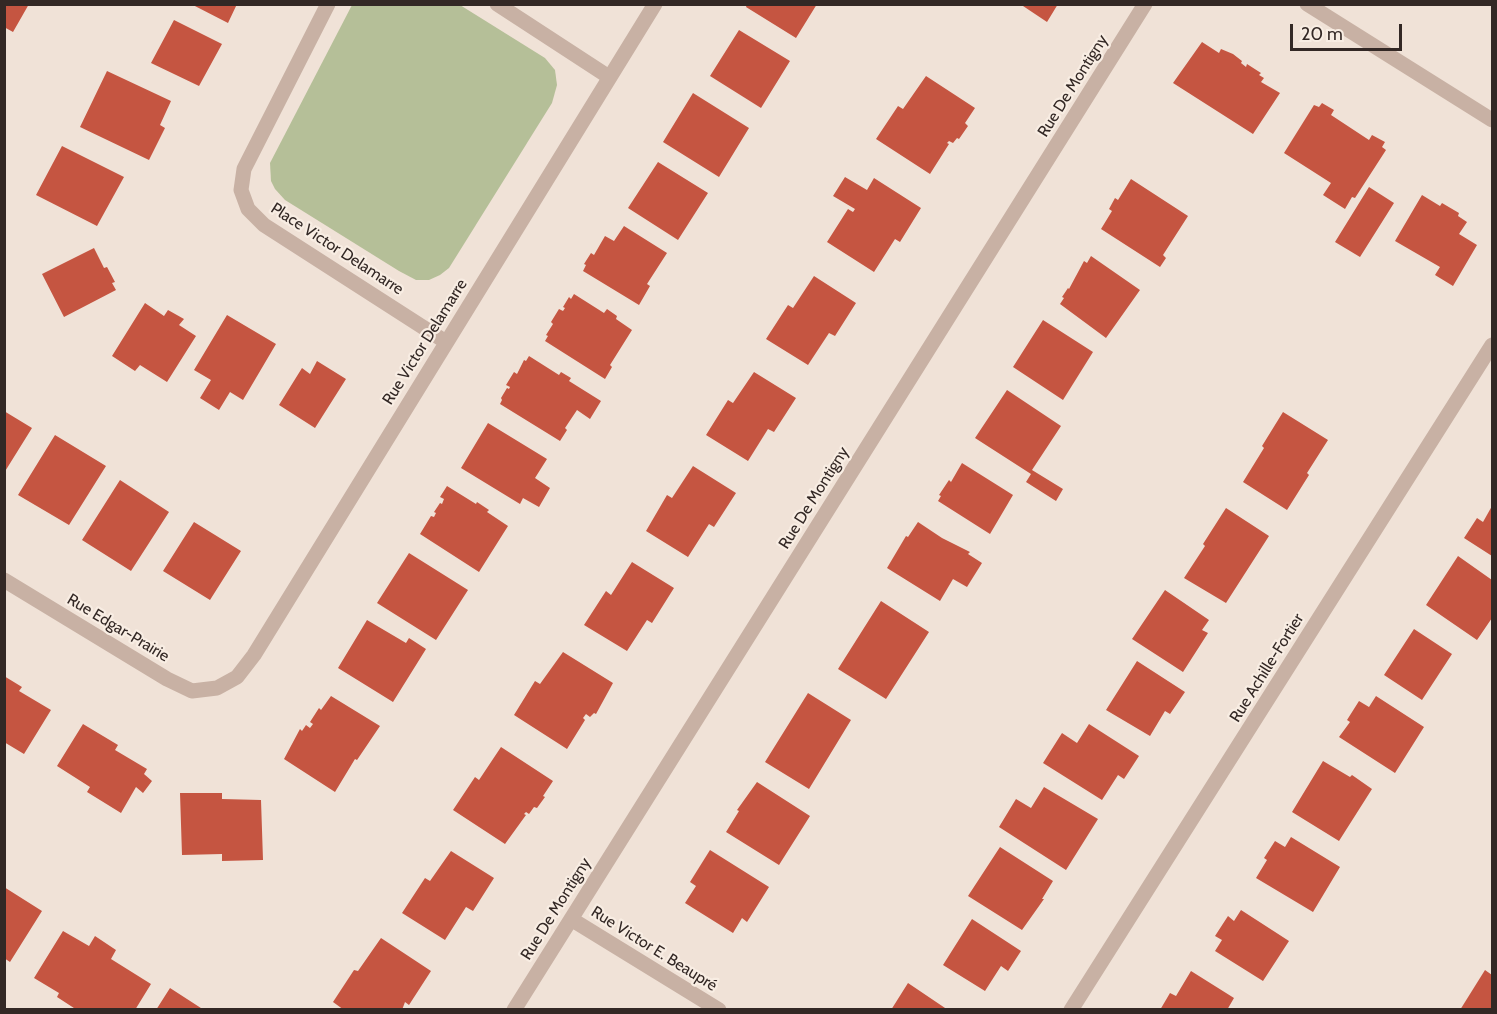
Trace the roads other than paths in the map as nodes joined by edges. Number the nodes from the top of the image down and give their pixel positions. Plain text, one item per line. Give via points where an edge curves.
1 (328, 4) edge
2 (497, 4) edge
3 (655, 4) edge
4 (1145, 4) edge
5 (1307, 4) edge
6 (609, 77) junction
7 (1492, 120) edge
8 (446, 342) junction
9 (1492, 345) edge
10 (4, 580) edge
11 (217, 688) joint
12 (571, 919) junction
13 (514, 1010) edge
14 (719, 1010) edge
15 (1071, 1010) edge

1 - 8 street, Place Victor Delamarre via 244,170 241,190 248,209 264,225
2 - 6 street
3 - 6 street, Rue Victor Delamarre
4 - 12 street, Rue De Montigny
5 - 7 street
6 - 8 street, Rue Victor Delamarre
8 - 11 street, Rue Victor Delamarre via 254,655 237,677
9 - 15 street, Rue Achille-Fortier
10 - 11 street, Rue Edgar-Prairie via 167,679 192,691
12 - 13 street, Rue De Montigny
12 - 14 street, Rue Victor E. Beaupré

